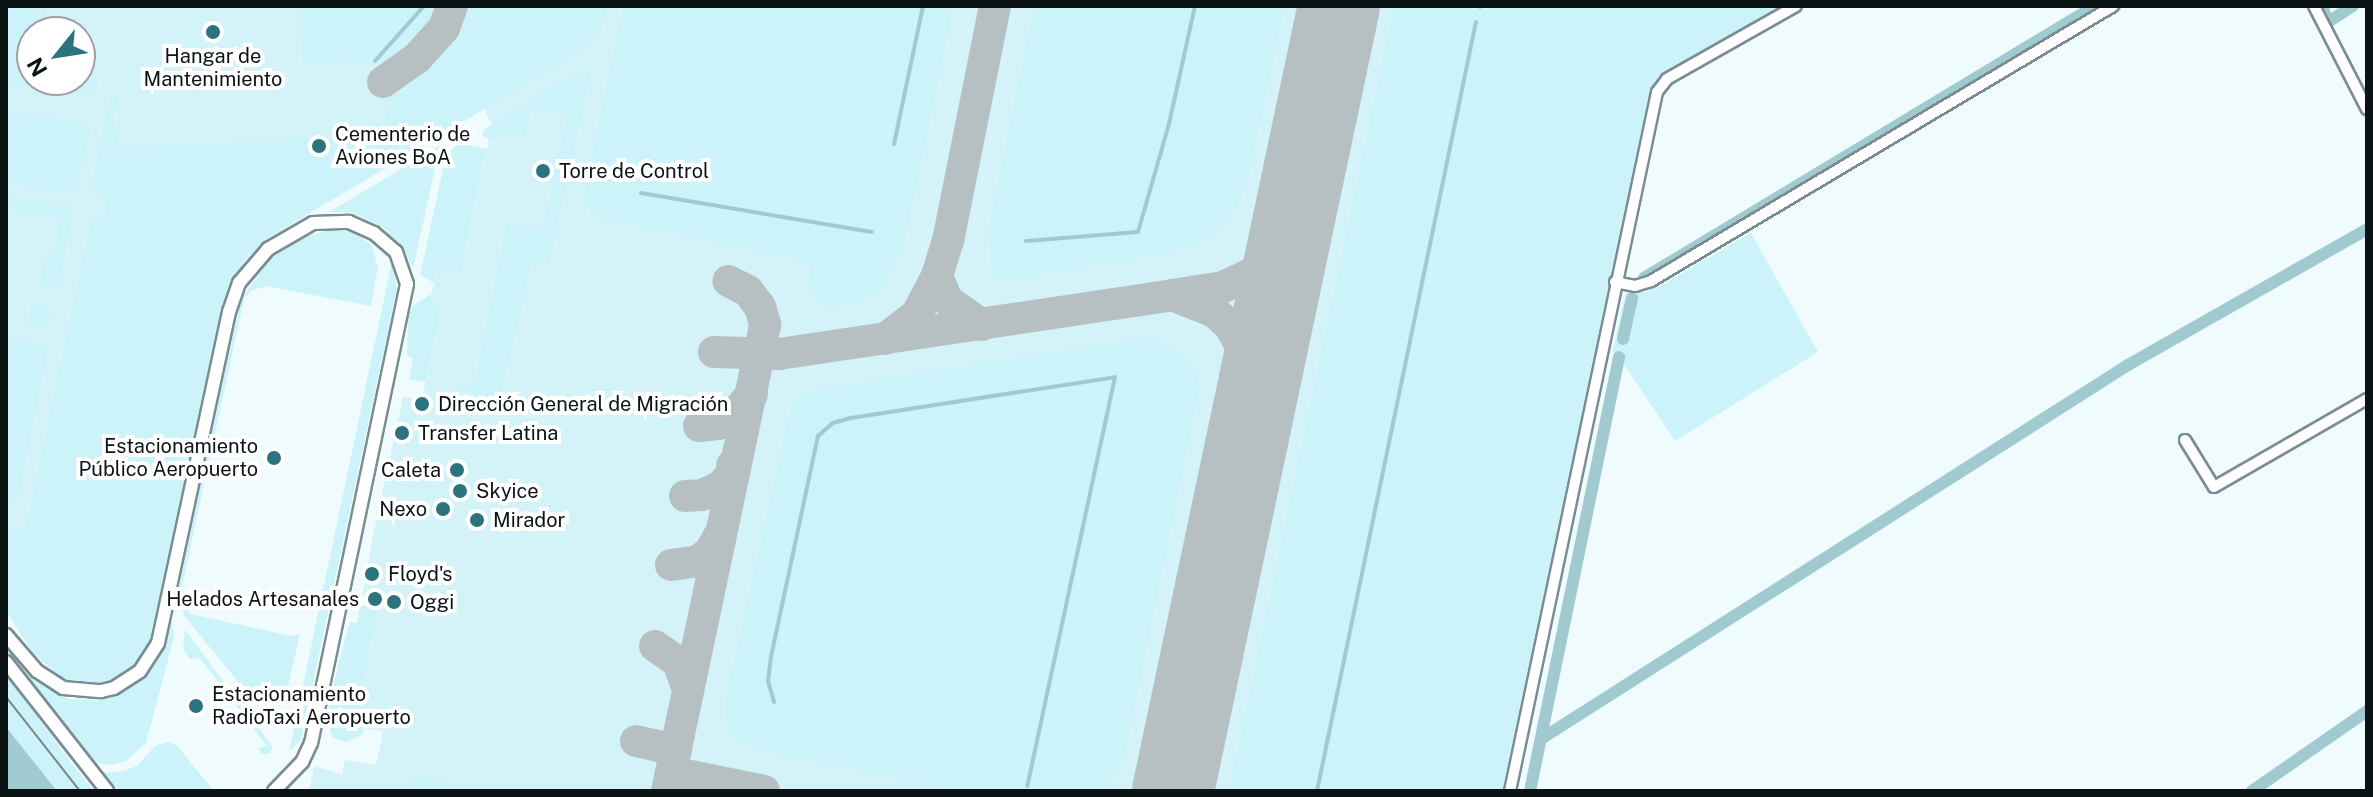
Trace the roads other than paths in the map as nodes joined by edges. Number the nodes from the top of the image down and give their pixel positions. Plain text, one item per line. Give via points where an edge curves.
1 (1796, 6) edge
2 (2113, 6) edge
3 (2314, 6) edge
4 (2367, 109) edge
5 (1615, 282) junction
6 (2367, 399) edge
7 (2185, 440) dead end
8 (6, 635) edge
9 (6, 662) edge
10 (107, 791) edge
11 (274, 791) edge
12 (1510, 791) edge

1 - 5 street via 1661,85
2 - 5 street via 1651,281 1635,286
3 - 4 street
5 - 12 street via 1607,342
6 - 7 street via 2214,487
8 - 11 street via 37,671 63,688 101,691 140,671 158,643 239,283 268,249 313,223 349,222 374,233 396,252 407,284 311,743 302,762
9 - 10 street

